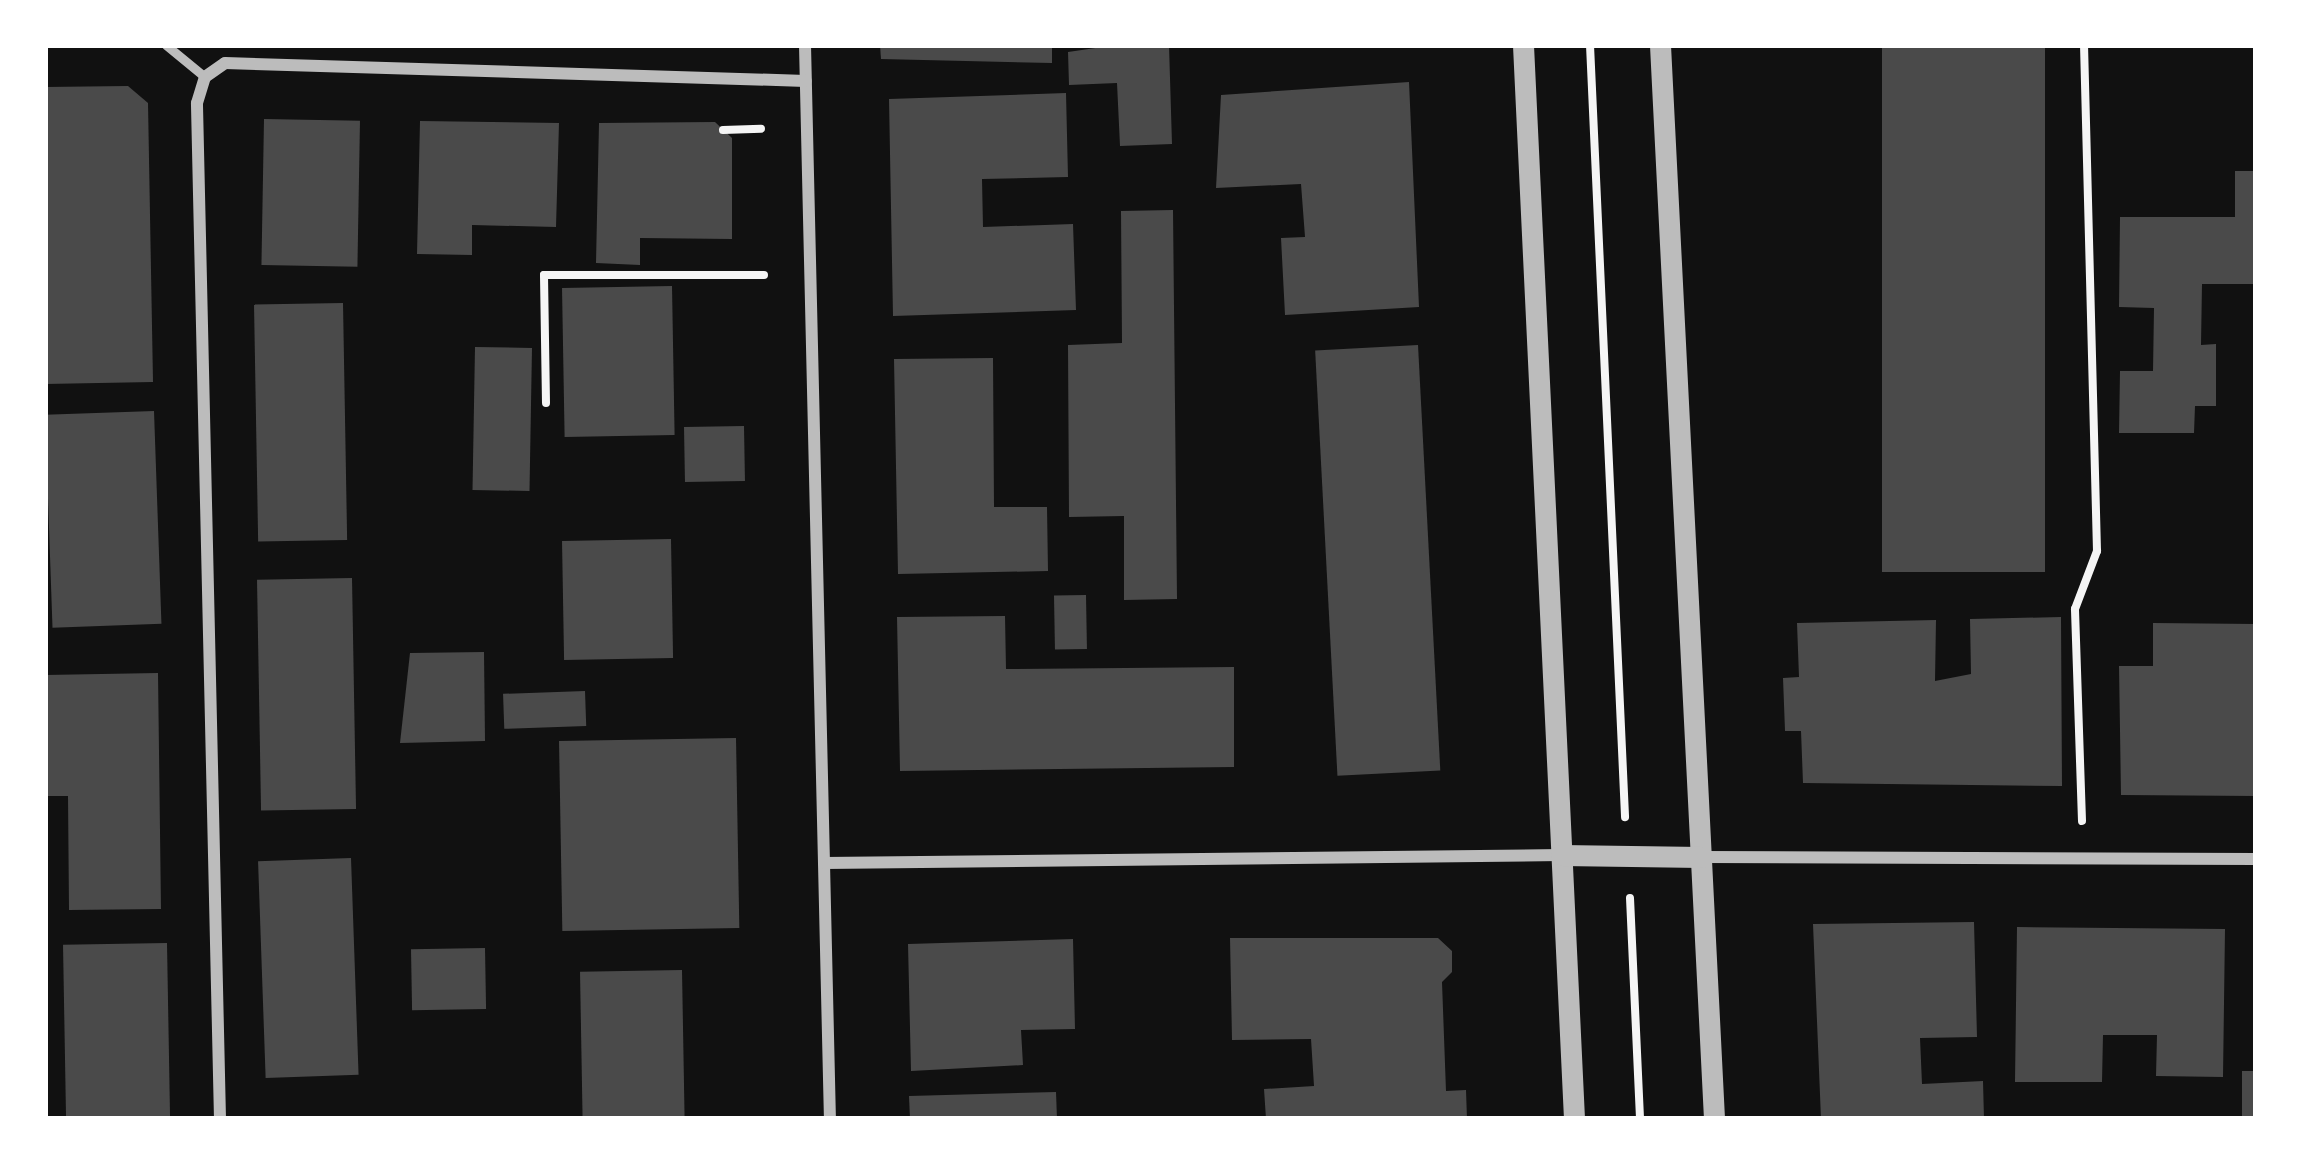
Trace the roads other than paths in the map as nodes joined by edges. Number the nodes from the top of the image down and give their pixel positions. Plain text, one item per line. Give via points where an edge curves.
1 (166, 45) edge
2 (805, 45) edge
3 (1522, 45) edge
4 (1660, 45) edge
5 (205, 76) junction
6 (806, 81) junction
7 (1561, 855) junction
8 (1701, 857) junction
9 (2256, 860) edge
10 (824, 863) junction
11 (220, 1119) edge
12 (830, 1119) edge
13 (1574, 1119) edge
14 (1714, 1119) edge

1 - 5 lane
2 - 6 street
3 - 7 street
4 - 8 street
5 - 6 street via 225,63
5 - 11 street via 197,125
6 - 10 street
7 - 8 street
7 - 10 street
7 - 13 street
8 - 9 street
8 - 14 street
10 - 12 street

